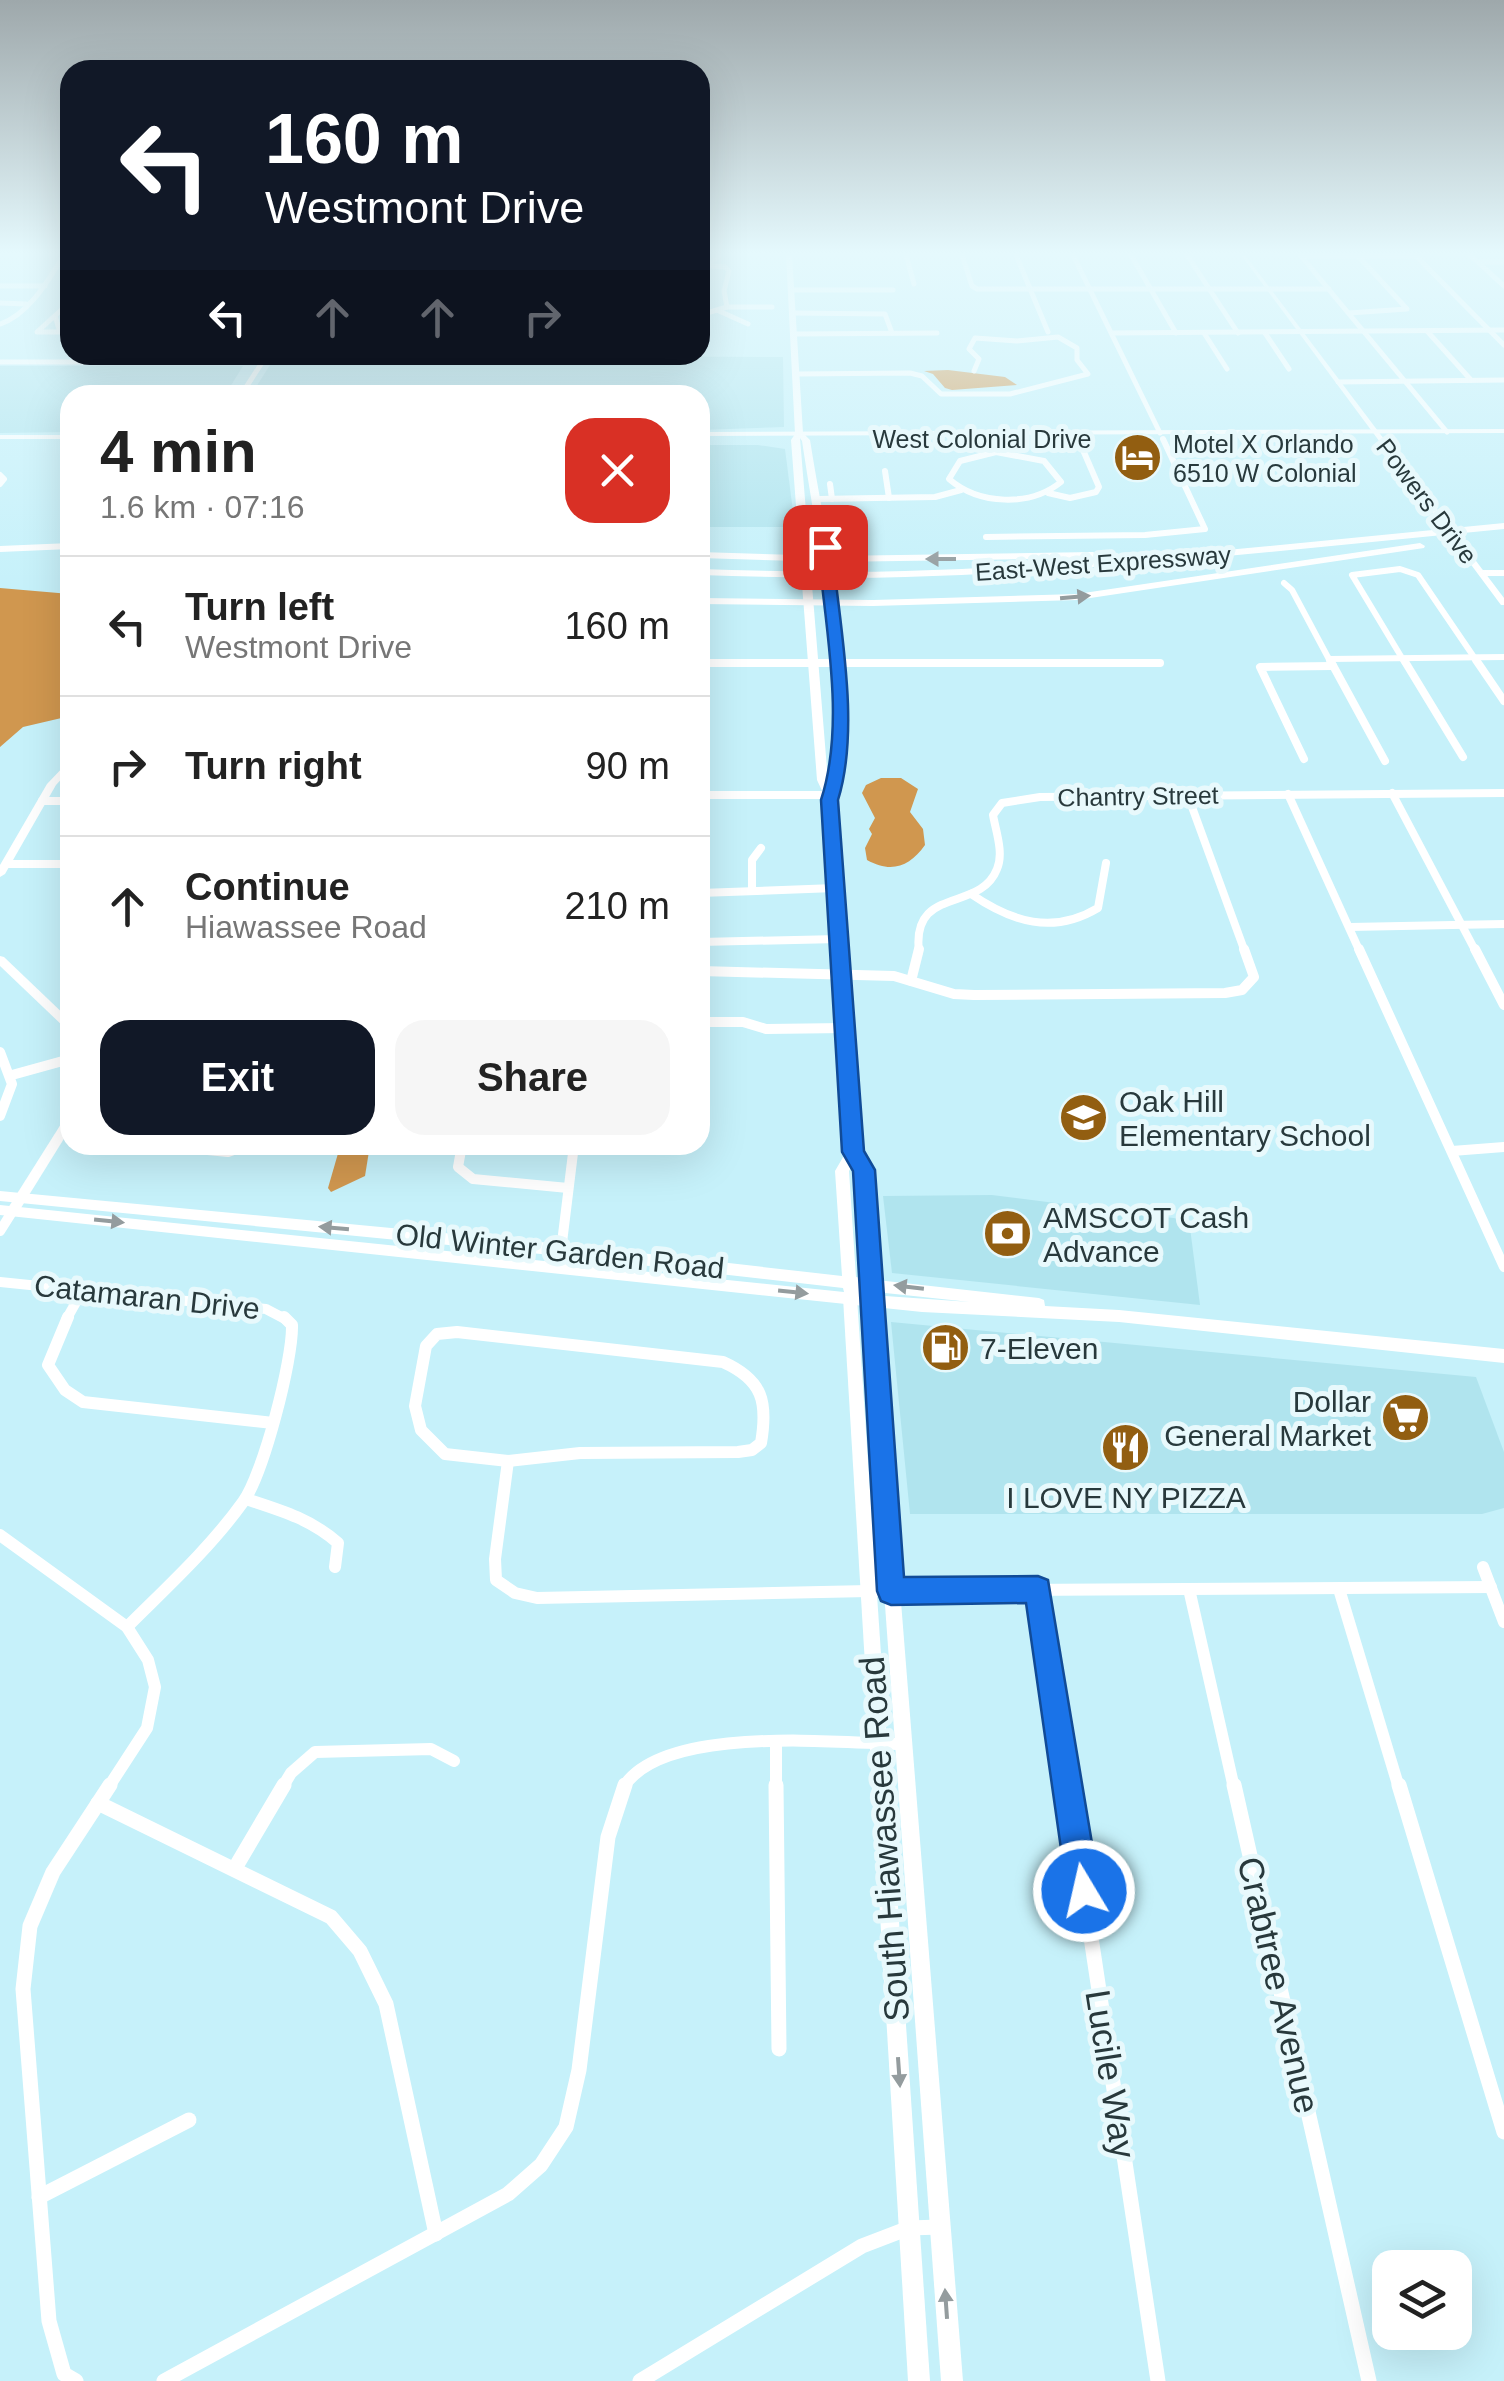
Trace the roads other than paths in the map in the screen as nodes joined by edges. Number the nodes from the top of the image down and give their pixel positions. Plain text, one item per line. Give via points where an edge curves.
1 (796, 366) edge
2 (976, 366) edge
3 (1082, 366) edge
4 (1128, 366) edge
5 (1225, 366) edge
6 (1288, 366) edge
7 (1326, 366) edge
8 (1393, 366) edge
9 (1459, 366) edge
10 (1290, 369) dead end
11 (1227, 370) dead end
12 (974, 372) dead end
13 (797, 374) junction
14 (1472, 380) junction
15 (1504, 380) edge
16 (1406, 381) junction
17 (1338, 382) junction
18 (1447, 432) junction
19 (1504, 434) edge
20 (1378, 435) junction
21 (986, 436) junction
22 (1162, 436) junction
23 (710, 437) edge
24 (60, 438) edge
25 (800, 438) junction
26 (60, 439) edge
27 (0, 440) edge
28 (1083, 450) dead end
29 (886, 471) dead end
30 (0, 476) edge
31 (0, 484) edge
32 (830, 484) dead end
33 (962, 490) junction
34 (1048, 493) junction
35 (890, 498) junction
36 (817, 499) junction
37 (832, 499) junction
38 (1504, 526) edge
39 (986, 537) dead end
40 (1504, 538) edge
41 (1354, 540) junction
42 (60, 546) edge
43 (1420, 546) junction
44 (0, 549) edge
45 (826, 553) junction
46 (710, 555) edge
47 (60, 556) edge
48 (807, 558) junction
49 (0, 559) edge
50 (710, 573) edge
51 (1482, 573) junction
52 (1504, 573) edge
53 (800, 580) junction
54 (710, 581) edge
55 (838, 581) junction
56 (1284, 583) dead end
57 (710, 601) edge
58 (1504, 602) edge
59 (749, 603) junction
60 (830, 603) junction
61 (873, 603) junction
62 (810, 604) junction
63 (811, 619) junction
64 (832, 622) junction
65 (1402, 658) junction
66 (1475, 658) junction
67 (1504, 658) edge
68 (814, 663) junction
69 (836, 663) junction
70 (1160, 663) dead end
71 (1331, 663) junction
72 (710, 664) edge
73 (1504, 700) edge
74 (1463, 757) dead end
75 (1304, 759) dead end
76 (1385, 761) dead end
77 (60, 778) edge
78 (1499, 793) edge
79 (1288, 794) junction
80 (1392, 794) junction
81 (710, 796) edge
82 (829, 796) junction
83 (1188, 796) junction
84 (42, 801) junction
85 (60, 801) edge
86 (1504, 807) edge
87 (761, 848) dead end
88 (1106, 863) dead end
89 (60, 865) edge
90 (3, 869) edge
91 (835, 888) junction
92 (752, 889) junction
93 (710, 894) edge
94 (971, 894) junction
95 (1460, 924) junction
96 (1504, 924) edge
97 (1350, 927) junction
98 (839, 939) junction
99 (710, 942) edge
100 (0, 960) edge
101 (710, 971) edge
102 (842, 974) junction
103 (911, 982) junction
104 (1504, 1005) edge
105 (60, 1017) edge
106 (710, 1022) edge
107 (845, 1028) junction
108 (0, 1052) edge
109 (60, 1062) edge
110 (12, 1075) junction
111 (0, 1116) edge
112 (60, 1134) edge
113 (1504, 1147) edge
114 (1452, 1151) junction
115 (853, 1152) junction
116 (460, 1155) edge
117 (573, 1155) edge
118 (568, 1188) junction
119 (0, 1196) edge
120 (11, 1207) edge
121 (0, 1232) edge
122 (561, 1250) junction
123 (559, 1267) junction
124 (1504, 1268) edge
125 (849, 1280) junction
126 (0, 1282) edge
127 (870, 1282) junction
128 (84, 1288) junction
129 (850, 1298) junction
130 (870, 1300) junction
131 (1119, 1316) junction
132 (1504, 1356) edge
133 (274, 1423) junction
134 (508, 1461) junction
135 (246, 1498) junction
136 (0, 1535) edge
137 (1483, 1567) dead end
138 (335, 1568) dead end
139 (1189, 1588) junction
140 (1339, 1588) junction
141 (1491, 1588) junction
142 (1038, 1590) junction
143 (868, 1591) junction
144 (891, 1591) junction
145 (1504, 1622) edge
146 (127, 1628) junction
147 (776, 1744) junction
148 (878, 1744) junction
149 (903, 1744) junction
150 (454, 1760) dead end
151 (98, 1803) junction
152 (235, 1868) junction
153 (780, 2049) dead end
154 (190, 2120) dead end
155 (1504, 2132) edge
156 (39, 2197) junction
157 (940, 2227) junction
158 (909, 2228) junction
159 (436, 2234) junction
160 (76, 2381) edge
161 (164, 2381) edge
162 (640, 2381) edge
163 (919, 2381) edge
164 (952, 2381) edge
165 (1158, 2381) edge
166 (1369, 2381) edge

1 - 13 main road
2 - 12 street
3 - 13 street via 1088,374 1000,395 941,394 910,373
4 - 22 street
5 - 11 street
6 - 10 street
7 - 17 street, Powers Drive
8 - 16 street
9 - 14 street
13 - 25 main road
14 - 15 street
14 - 16 street
16 - 17 street
16 - 18 street
17 - 20 street, Powers Drive
18 - 19 highway, West Colonial Drive
18 - 20 highway, West Colonial Drive
19 - 20 highway, West Colonial Drive
20 - 22 highway, West Colonial Drive
20 - 22 highway, West Colonial Drive
20 - 51 street, Powers Drive
21 - 22 highway, West Colonial Drive
21 - 22 highway, West Colonial Drive
21 - 25 highway, West Colonial Drive
21 - 25 highway, West Colonial Drive
22 - 39 street via 1205,529
23 - 25 highway, West Colonial Drive
24 - 27 highway
25 - 36 main road
25 - 48 main road
26 - 27 highway
28 - 34 street via 1096,492 1081,498
29 - 35 street
30 - 31 street
32 - 37 street
33 - 34 street via 1009,498
33 - 34 street via 950,479 952,467 996,452 1051,466 1061,482
33 - 35 street
35 - 37 street
36 - 37 street
36 - 45 main road
38 - 41 highway, East-West Expressway
40 - 43 highway, East-West Expressway
41 -> 45 highway via 1023,558
41 - 55 highway, East-West Expressway via 1022,572
42 - 44 highway
43 - 55 highway, East-West Expressway via 1036,580
61 -> 43 highway via 1078,597
45 - 48 highway
45 - 60 main road
46 - 48 highway
47 - 49 highway
48 - 62 main road
50 - 53 highway, East-West Expressway
51 - 52 street
51 - 58 street, Powers Drive
53 - 54 highway, East-West Expressway
53 - 55 highway, East-West Expressway
56 - 71 street
57 - 59 highway
59 - 62 highway
59 - 63 highway via 798,609
60 - 61 highway
60 - 62 highway
60 - 64 main road
61 - 64 highway via 852,607
62 - 63 main road
63 - 68 main road
64 - 69 main road
65 - 66 street
65 - 66 street via 1352,574 1418,575
65 - 71 street
65 - 74 street
66 - 67 street
66 - 73 street
68 - 69 street
68 - 72 street
68 - 82 main road via 822,780
69 - 70 street
69 - 82 main road via 836,781
71 - 75 street via 1260,667
71 - 76 street
77 - 84 street
78 - 80 street, Chantry Street
78 - 86 street
79 - 80 street, Chantry Street
79 - 83 street, Chantry Street
79 - 97 street
80 - 95 street
81 - 82 street
82 - 91 main road
83 - 94 street, Chantry Street via 1002,802 993,815 998,867
83 - 103 street via 1252,970 1250,985 1225,993 974,996
84 - 85 street
84 - 90 street
87 - 92 street via 752,860
88 - 94 street via 1098,908 1072,922 1012,920
89 - 90 street
91 - 92 street
91 - 98 main road
92 - 93 street
94 - 103 street, Chantry Street via 937,906 918,924 919,961
95 - 96 street
95 - 97 street
95 - 104 street
97 - 114 street
98 - 99 street
98 - 102 main road
100 - 105 street
101 - 102 street
102 - 103 street
102 - 107 main road
106 - 107 street
107 - 115 main road
108 - 110 street
109 - 110 street
110 - 111 street
112 - 120 street
113 - 114 street
114 - 124 street
115 - 125 main road via 842,1171
115 - 127 main road via 864,1170
116 - 118 street via 462,1174 474,1179
117 - 118 street
118 - 122 street
119 - 120 main road, Old Winter Garden Road
120 - 121 street
122 -> 120 main road, Old Winter Garden Road
120 -> 123 main road, Old Winter Garden Road
122 - 123 street
122 - 125 main road, Old Winter Garden Road
123 -> 129 main road, Old Winter Garden Road
125 - 127 main road, Old Winter Garden Road
125 - 129 main road
126 - 128 street, Catamaran Drive
127 - 130 main road
131 -> 127 main road, Old Winter Garden Road
128 - 133 street, Catamaran Drive via 281,1314 292,1325 293,1350
128 - 133 street via 48,1364 71,1397 90,1406
129 - 130 main road, Old Winter Garden Road
129 - 143 street, South Hiawassee Road
130 - 131 main road, Old Winter Garden Road
130 - 144 street, South Hiawassee Road
131 - 132 main road, Old Winter Garden Road
133 - 135 street, Catamaran Drive
134 - 134 street via 752,1450 761,1443 767,1408 746,1371 723,1362 437,1334 426,1346 415,1406 421,1430 445,1454
134 - 143 street via 496,1580 515,1594
135 - 138 street via 324,1529 338,1543
135 - 146 street, Catamaran Drive
136 - 146 street
137 - 141 street
139 - 140 street
139 - 142 street
139 - 166 street, Crabtree Avenue
140 - 141 street
140 - 155 street
141 - 145 street
142 - 144 street
142 - 165 street, Lucile Way
143 - 144 street
143 - 148 street, South Hiawassee Road
144 - 149 street, South Hiawassee Road
146 - 151 street via 156,1686 147,1728
147 - 148 street
147 - 153 street
147 - 159 street via 669,1752 638,1769 617,1799 566,2127 541,2165 508,2194
148 - 149 street
148 -> 158 street, South Hiawassee Road
149 - 157 street, South Hiawassee Road
150 - 152 street via 431,1749 315,1752 290,1774
151 - 152 street
151 - 156 street via 52,1872 30,1926 23,1990
152 - 159 street via 332,1917 360,1951 386,2004
154 - 156 street
156 - 160 street via 49,2321 64,2374
157 - 158 street
164 -> 157 street, South Hiawassee Road
158 - 162 street via 854,2250
158 - 163 street, South Hiawassee Road
159 - 161 street

